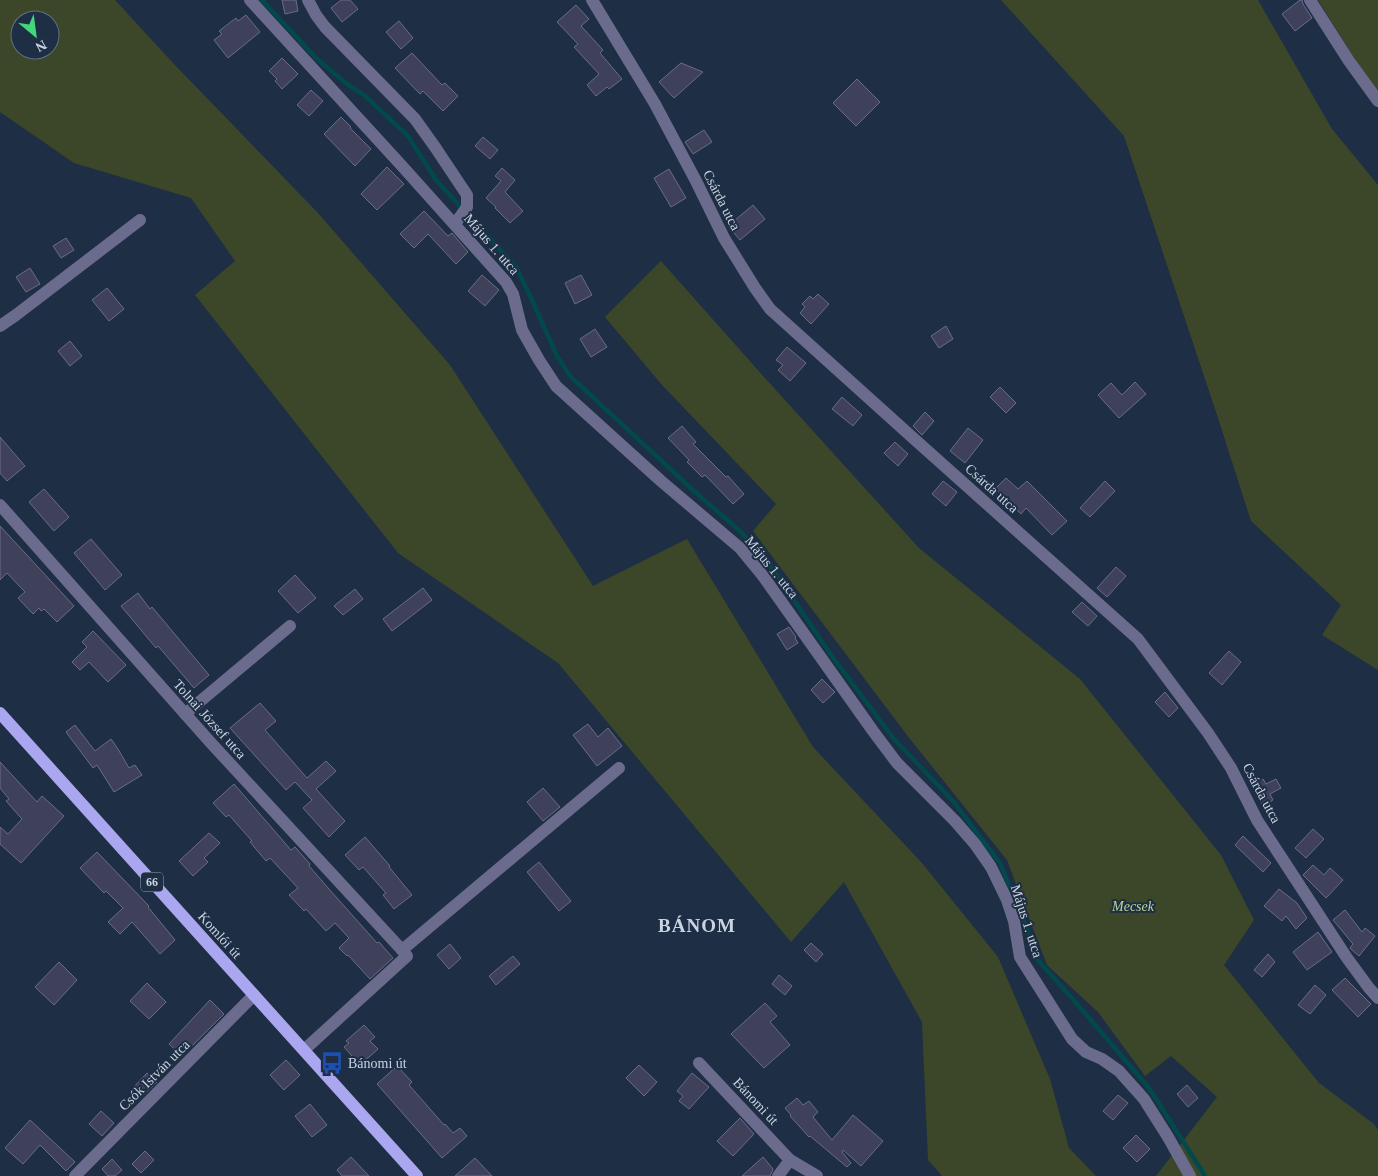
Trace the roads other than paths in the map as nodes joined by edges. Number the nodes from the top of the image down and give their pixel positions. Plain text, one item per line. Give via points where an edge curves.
1 (250, 0) edge
2 (308, 0) edge
3 (592, 0) edge
4 (1310, 0) edge
5 (1378, 101) edge
6 (462, 215) junction
7 (140, 220) dead end
8 (0, 326) edge
9 (0, 505) edge
10 (290, 626) dead end
11 (0, 713) edge
12 (185, 714) junction
13 (619, 768) dead end
14 (402, 950) junction
15 (254, 996) junction
16 (1378, 998) edge
17 (304, 1050) junction
18 (699, 1063) dead end
19 (790, 1160) junction
20 (75, 1176) edge
21 (417, 1176) edge
22 (778, 1176) edge
23 (817, 1176) edge
24 (1190, 1176) edge

1 - 6 street, Május 1. utca
2 - 6 street via 325,27 415,119 467,195
3 - 16 street, Csárda utca via 655,104 724,238 770,309 1138,639 1208,733 1231,768 1257,820 1347,958
4 - 5 street
6 - 24 street, Május 1. utca via 513,294 522,330 556,386 740,548 897,763 975,844 1007,900 1020,957 1072,1039 1086,1052 1119,1071 1144,1100
7 - 8 street
9 - 12 street, Tolnai József utca
10 - 12 street
11 - 15 main road, Komlói út / 66
12 - 14 street, Tolnai József utca
13 - 14 street
14 - 17 street via 407,956
15 - 17 main road, Komlói út / 66
15 - 20 street, Csók István utca
17 - 21 main road, Komlói út / 66
18 - 19 street, Bánomi út
19 - 22 street
19 - 23 street, Bánomi út

